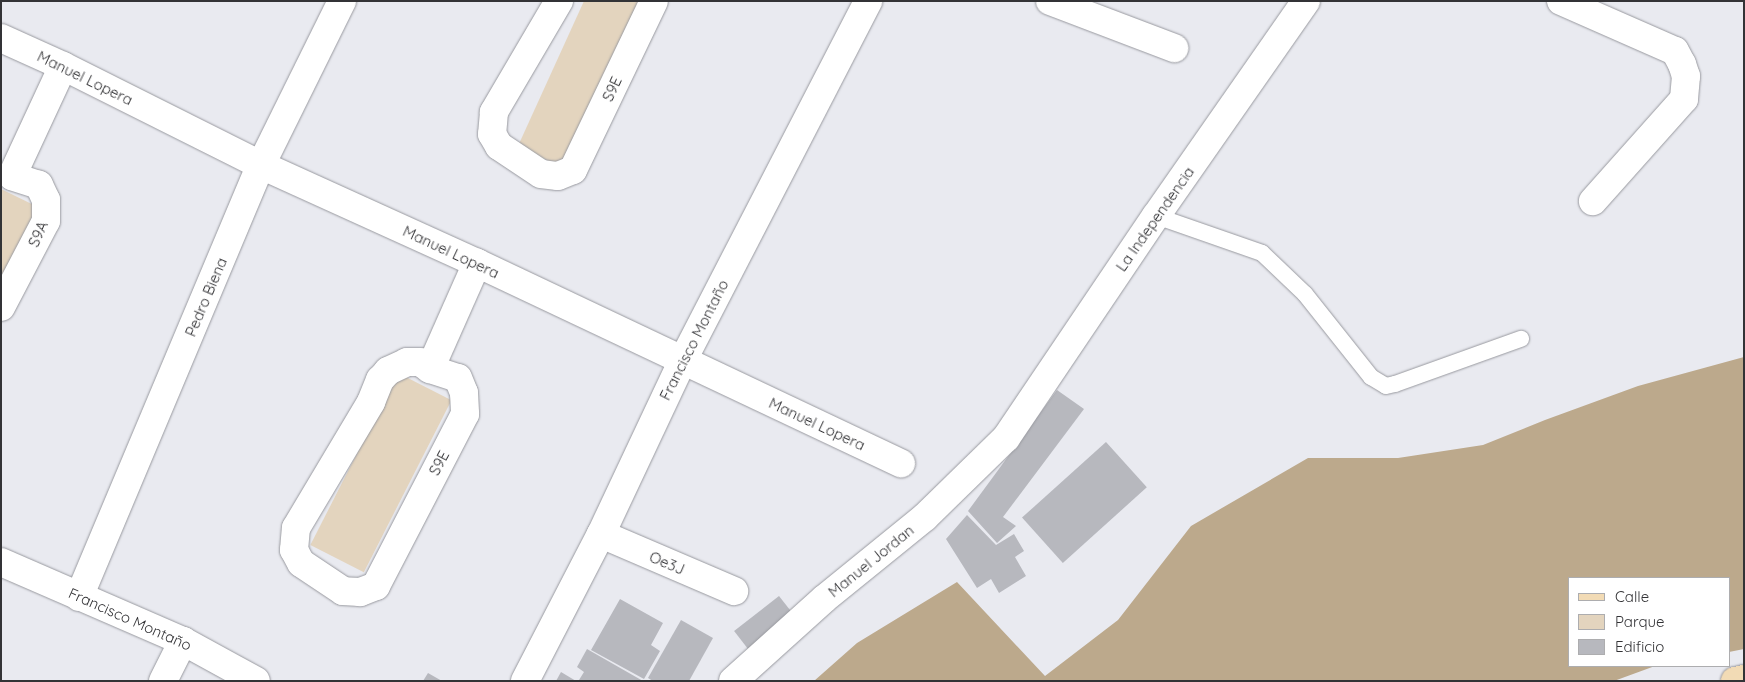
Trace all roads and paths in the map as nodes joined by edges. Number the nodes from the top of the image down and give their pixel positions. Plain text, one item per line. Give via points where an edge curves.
1 (342, 1) edge
2 (560, 1) edge
3 (654, 1) edge
4 (868, 1) edge
5 (1050, 1) edge
6 (1306, 1) edge
7 (1561, 1) edge
8 (1, 38) edge
9 (1174, 48) dead end
10 (64, 66) junction
11 (261, 165) junction
12 (6, 172) edge
13 (1593, 201) dead end
14 (1156, 216) junction
15 (477, 263) junction
16 (1, 307) edge
17 (1521, 339) dead end
18 (683, 360) junction
19 (430, 369) junction
20 (1006, 438) joint
21 (901, 463) dead end
22 (600, 534) junction
23 (4, 571) edge
24 (734, 591) dead end
25 (79, 597) junction
26 (183, 641) junction
27 (1744, 679) edge
28 (164, 681) edge
29 (256, 681) edge
30 (525, 681) edge
31 (733, 681) edge
32 (1735, 681) edge

1 - 11 street, Pedro Biena
2 - 3 street, S9E via 494,112 492,134 499,146 541,174 558,176 574,170
4 - 18 street, Francisco Montaño
5 - 9 street
6 - 14 street, La Independencia
7 - 13 street via 1675,51 1686,76 1684,100
8 - 10 street, Manuel Lopera
10 - 11 street, Manuel Lopera
10 - 12 street, S9A
11 - 15 street, Manuel Lopera
11 - 25 street, Pedro Biena
12 - 16 street, S9A via 39,185 46,200 46,221
14 - 17 lane via 1262,253 1305,294 1371,377 1386,386
14 - 20 street, La Independencia
15 - 18 street, Manuel Lopera
15 - 19 street
18 - 21 street, Manuel Lopera
18 - 22 street, Francisco Montaño
19 - 19 street, S9E via 420,362 407,362 388,371 380,380 371,402 296,528 294,550 301,563 343,590 360,592 376,586 465,414 464,393 458,378
20 - 31 street, Manuel Jordan via 925,517 824,599
22 - 24 street, Oe3J
22 - 30 street, Francisco Montaño
23 - 25 street, Francisco Montaño
25 - 26 street, Francisco Montaño
26 - 28 street
26 - 29 street, Francisco Montaño
27 - 32 main road

